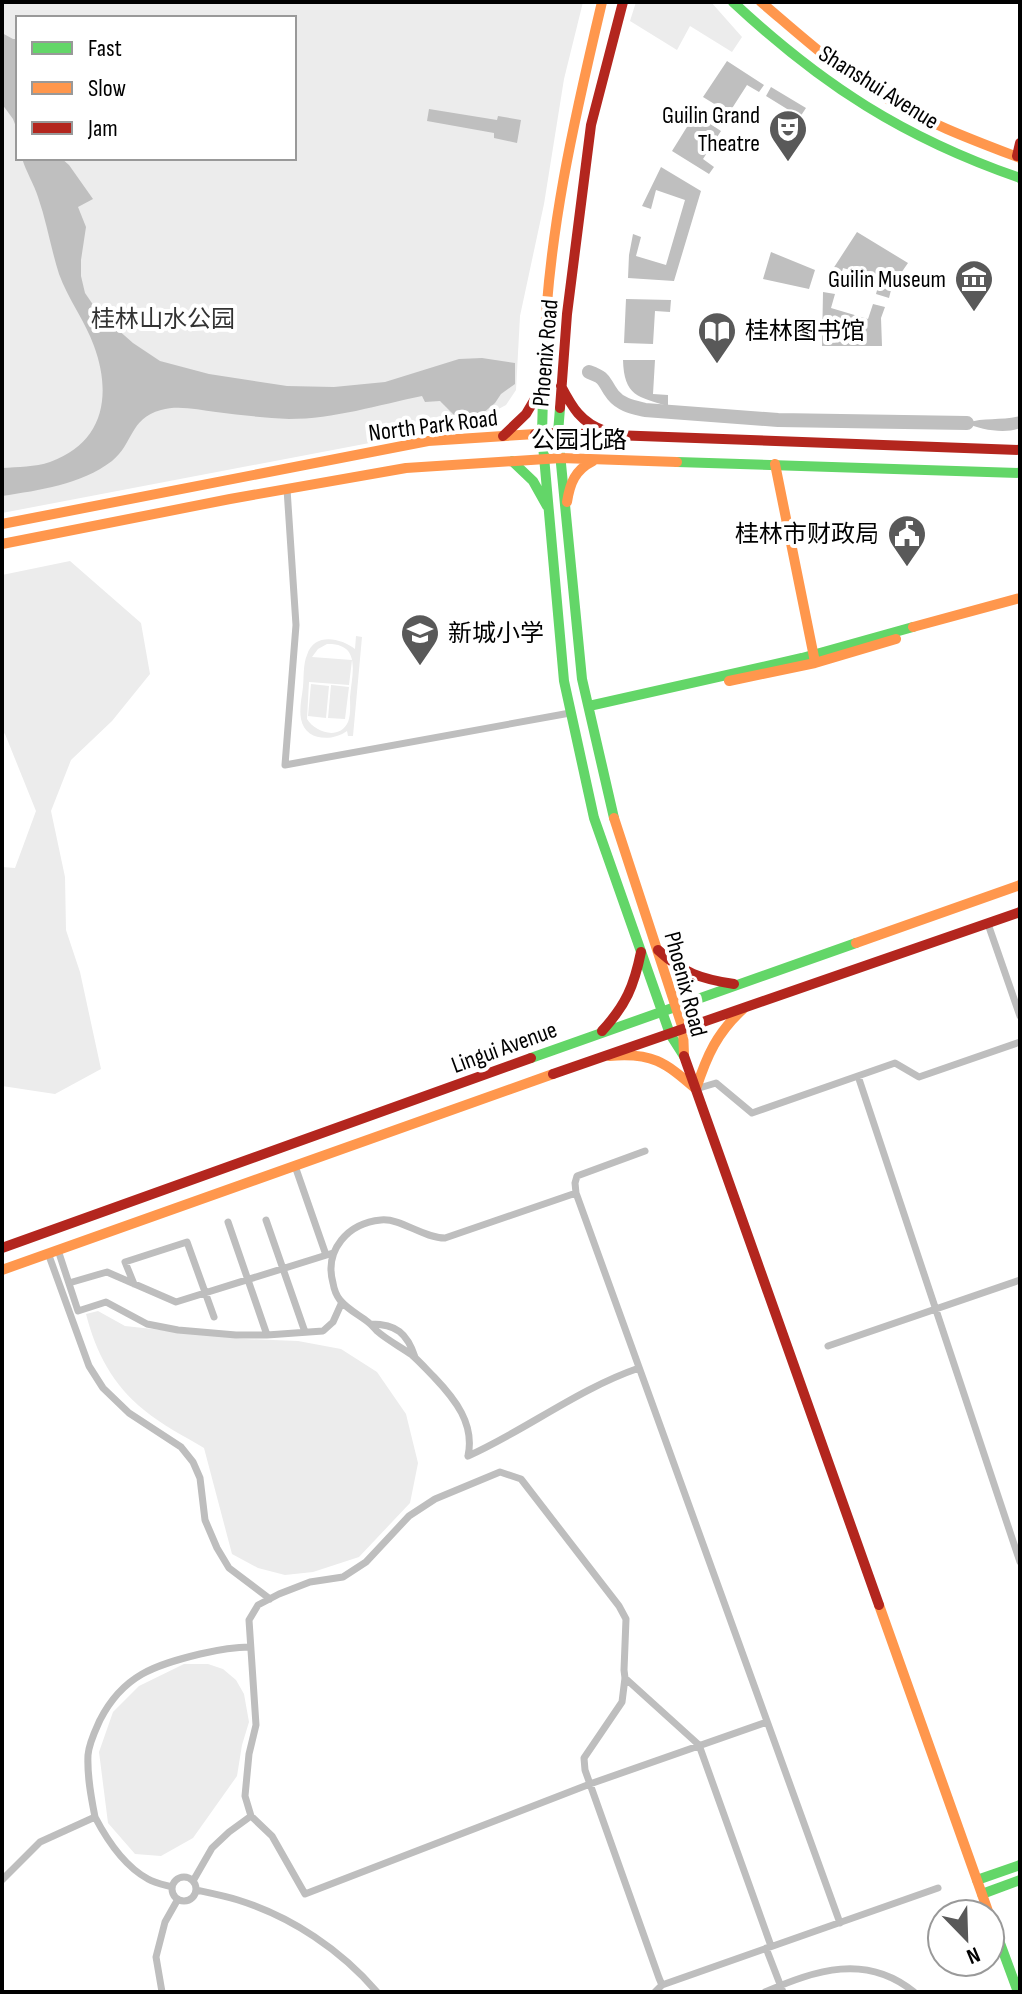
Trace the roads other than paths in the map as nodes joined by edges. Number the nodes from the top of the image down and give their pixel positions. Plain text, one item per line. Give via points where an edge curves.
1 (602, 2) edge
2 (623, 2) edge
3 (733, 2) edge
4 (761, 2) edge
5 (1020, 143) edge
6 (1018, 157) edge
7 (1020, 178) edge
8 (543, 385) junction
9 (561, 386) junction
10 (558, 433) junction
11 (542, 434) junction
12 (503, 436) junction
13 (623, 436) junction
14 (1020, 450) edge
15 (561, 458) junction
16 (544, 459) junction
17 (599, 459) junction
18 (512, 461) junction
19 (777, 464) junction
20 (1020, 473) edge
21 (287, 489) junction
22 (566, 507) junction
23 (548, 509) junction
24 (2, 524) edge
25 (2, 544) edge
26 (1020, 598) edge
27 (1020, 604) edge
28 (817, 658) junction
29 (590, 709) junction
30 (570, 713) junction
31 (1020, 885) edge
32 (1020, 912) edge
33 (988, 924) junction
34 (656, 949) junction
35 (641, 952) junction
36 (739, 984) junction
37 (676, 1007) junction
38 (744, 1008) junction
39 (662, 1011) junction
40 (1020, 1016) edge
41 (683, 1029) junction
42 (601, 1033) junction
43 (670, 1034) junction
44 (1020, 1042) edge
45 (605, 1056) junction
46 (684, 1056) junction
47 (858, 1076) junction
48 (696, 1089) junction
49 (645, 1151) dead end
50 (295, 1166) junction
51 (576, 1193) junction
52 (266, 1220) dead end
53 (228, 1222) dead end
54 (2, 1248) edge
55 (53, 1252) junction
56 (330, 1254) junction
57 (2, 1270) edge
58 (1020, 1280) edge
59 (69, 1283) junction
60 (134, 1284) junction
61 (205, 1293) junction
62 (342, 1302) junction
63 (936, 1308) junction
64 (214, 1317) dead end
65 (371, 1324) junction
66 (305, 1332) junction
67 (267, 1335) junction
68 (828, 1346) dead end
69 (415, 1357) junction
70 (639, 1368) junction
71 (1020, 1562) edge
72 (270, 1599) junction
73 (250, 1647) junction
74 (625, 1678) junction
75 (767, 1722) junction
76 (699, 1745) junction
77 (590, 1784) junction
78 (251, 1816) junction
79 (95, 1817) junction
80 (1020, 1865) edge
81 (2, 1880) edge
82 (977, 1880) junction
83 (1020, 1880) edge
84 (195, 1886) junction
85 (172, 1887) junction
86 (938, 1888) dead end
87 (982, 1894) junction
88 (984, 1898) edge
89 (178, 1899) junction
90 (840, 1923) junction
91 (768, 1947) junction
92 (1006, 1959) edge
93 (662, 1985) junction
94 (782, 1989) edge
95 (162, 1992) edge
96 (377, 1992) edge
97 (655, 1992) edge
98 (765, 1992) edge
99 (914, 1992) edge
100 (1018, 1992) edge

1 - 8 main road, Phoenix Road via 559,198
2 - 9 main road, Phoenix Road via 591,125
3 - 7 main road, Shanshui Avenue via 813,72 864,106 928,142
4 - 6 main road, Shanshui Avenue via 882,96 938,126
5 - 6 main road
8 - 11 main road, Phoenix Road
8 - 12 main road via 526,418
9 - 10 main road, Phoenix Road
9 - 13 main road via 591,427
10 - 11 main road, North Park Road
10 - 13 main road, North Park Road
10 - 15 main road, Phoenix Road
11 - 12 main road, North Park Road
11 - 16 main road, Phoenix Road
12 - 24 main road, North Park Road via 428,441
13 - 14 main road, North Park Road
15 - 16 main road, 公园北路
15 - 17 main road, 公园北路
15 - 22 main road, Phoenix Road
16 - 18 main road, 公园北路
16 - 23 main road, Phoenix Road
17 - 19 main road, 公园北路
17 - 22 main road via 574,474
18 - 21 main road, 公园北路 via 406,468
18 - 23 main road via 538,486
19 - 20 main road, 公园北路
19 - 28 main road
21 - 25 main road, 公园北路
21 - 30 street via 296,625 285,765
22 - 29 main road, Phoenix Road via 582,679
23 - 30 main road, Phoenix Road
26 - 28 main road
27 - 28 main road
28 - 29 main road
29 - 34 main road, Phoenix Road via 612,813
30 - 35 main road, Phoenix Road via 594,818
31 - 36 main road, Lingui Avenue
32 - 33 main road, Lingui Avenue
33 - 38 main road, Lingui Avenue
33 - 40 street
34 - 36 main road via 685,973
34 - 37 main road, Phoenix Road
35 - 39 main road, Phoenix Road
35 - 42 main road via 630,998
36 - 37 main road, Lingui Avenue
37 - 39 main road, Lingui Avenue
37 - 41 main road, Phoenix Road
38 - 41 main road, Lingui Avenue
38 - 48 main road via 712,1042
39 - 42 main road, Lingui Avenue
39 - 43 main road, Phoenix Road
41 - 43 main road, Lingui Avenue
41 - 46 main road, Phoenix Road
42 - 54 main road, Lingui Avenue
43 - 45 main road, Lingui Avenue
43 - 46 main road, Phoenix Road
44 - 47 street via 919,1077 895,1063
45 - 48 main road via 648,1057
45 - 50 main road, Lingui Avenue
46 - 48 main road
47 - 48 street via 752,1113 716,1083
47 - 63 street
48 - 82 main road
49 - 51 street via 577,1176
50 - 55 main road, Lingui Avenue
50 - 56 street
51 - 56 street via 445,1238 379,1220 361,1225
51 - 70 street
52 - 66 street
53 - 67 street
55 - 57 main road, Lingui Avenue
55 - 59 street
55 - 72 street via 89,1366 129,1413 181,1447 193,1462 205,1520 217,1548 229,1568
56 - 61 street
56 - 62 street via 331,1275
58 - 63 street
59 - 60 street via 107,1272
59 - 67 street via 78,1311 105,1302 155,1326
60 - 61 street via 176,1302
60 - 61 street via 125,1262 187,1242
61 - 64 street
62 - 65 street
62 - 66 street via 328,1328
63 - 68 street
63 - 71 street
65 - 69 street
65 - 69 street via 396,1329
66 - 67 street
69 - 70 street via 459,1406 470,1441 468,1456
70 - 75 street
72 - 73 street via 258,1605 249,1620
72 - 74 street via 310,1582 343,1577 366,1562 409,1516 500,1472 521,1479 619,1606 626,1619
73 - 78 street via 256,1725 245,1796
73 - 79 street via 172,1660 130,1682 109,1703 88,1752
74 - 76 street
74 - 77 street via 622,1702 584,1758
75 - 76 street
75 - 90 street
76 - 77 street
76 - 91 street
77 - 78 street via 305,1894 272,1836
77 - 93 street
78 - 84 street via 212,1848
79 - 81 street via 40,1842
79 - 85 street via 124,1860 148,1879
80 - 82 main road
82 - 87 main road
83 - 87 main road
84 - 85 street via 190,1878 181,1877
84 - 89 street via 191,1898
84 - 96 street via 286,1919 323,1942
85 - 89 street
86 - 90 street
87 - 88 main road
89 - 95 street via 156,1957
90 - 91 street
91 - 93 street
91 - 94 street
92 - 100 main road
93 - 97 street
94 - 98 street
94 - 99 street via 830,1970 865,1968

